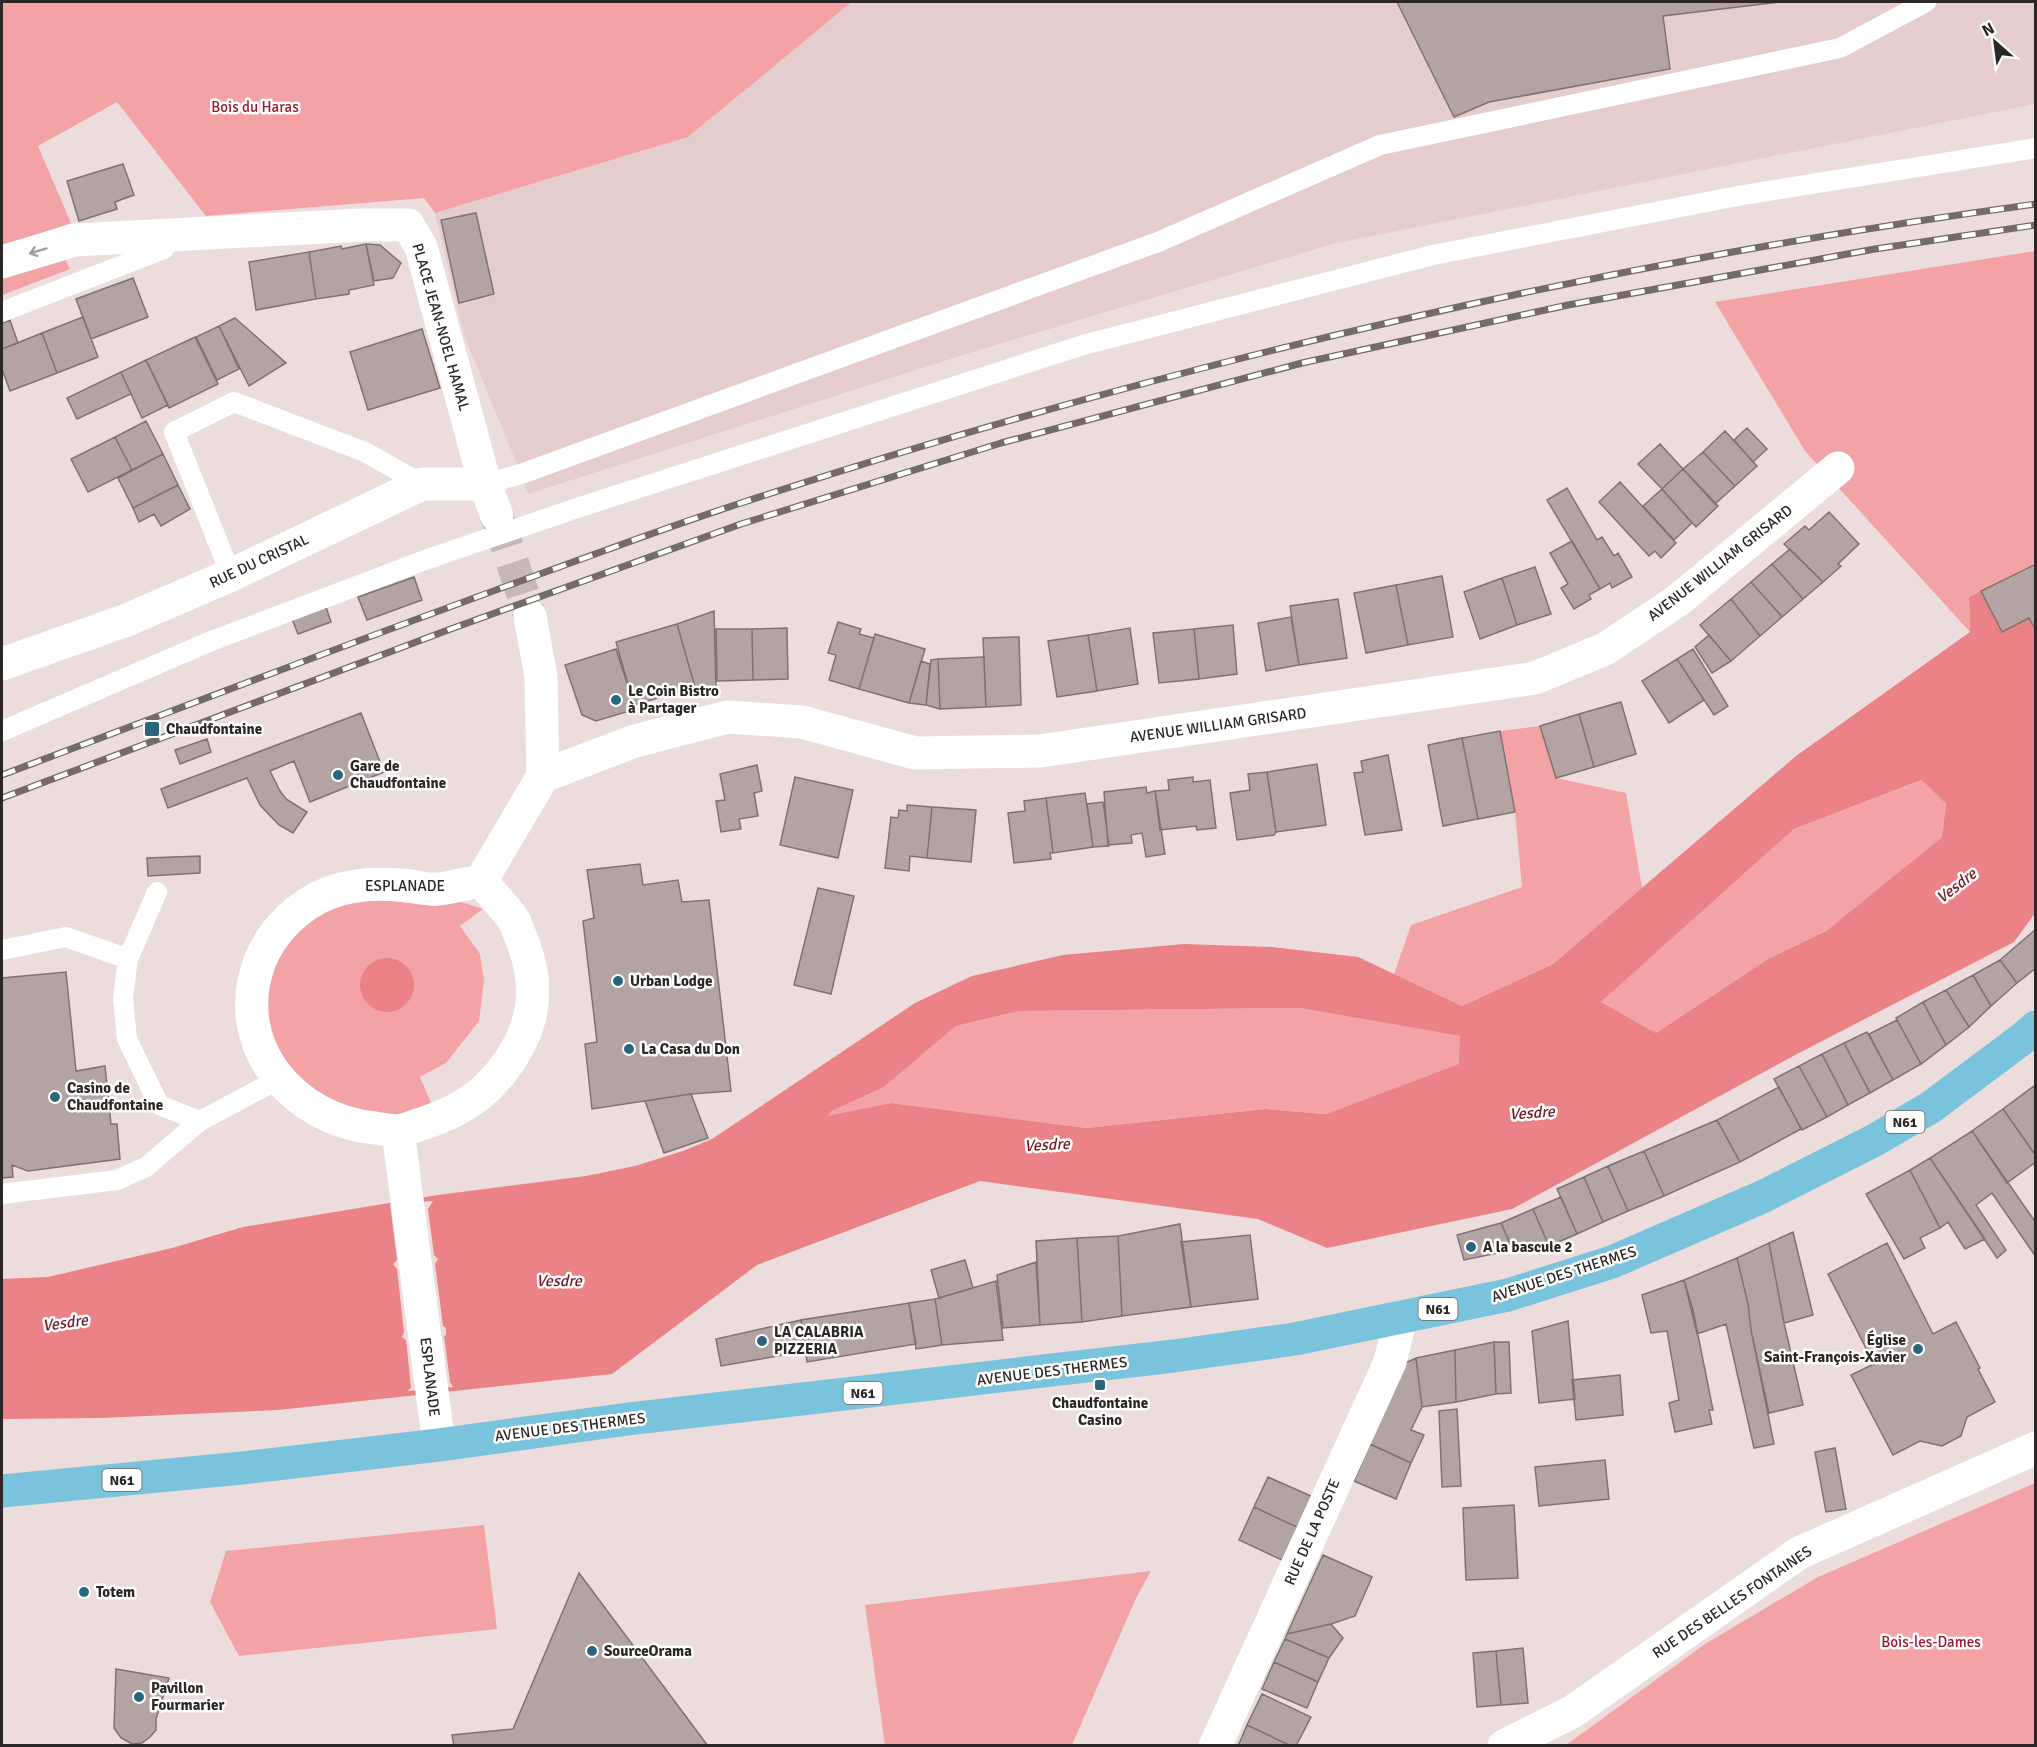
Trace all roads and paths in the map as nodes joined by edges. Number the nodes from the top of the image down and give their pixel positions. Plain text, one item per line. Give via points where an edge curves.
1 (1926, 2) edge
2 (2036, 148) edge
3 (172, 235) junction
4 (2, 262) edge
5 (2, 312) edge
6 (1838, 468) dead end
7 (422, 484) junction
8 (485, 484) junction
9 (498, 516) tunnel mouth
10 (231, 575) junction
11 (530, 616) tunnel mouth
12 (2, 664) edge
13 (2, 731) edge
14 (543, 776) junction
15 (481, 880) junction
16 (158, 892) dead end
17 (2, 950) edge
18 (128, 959) junction
19 (2036, 1027) edge
20 (279, 1079) junction
21 (200, 1121) junction
22 (398, 1131) junction
23 (2, 1194) edge
24 (1401, 1317) junction
25 (439, 1445) junction
26 (2036, 1448) edge
27 (2, 1491) edge
28 (1215, 1746) edge
29 (1504, 1746) edge

1 - 8 lane via 1840,48 1380,145 1158,242
2 - 13 lane via 1743,195 1433,255 1083,345 425,560 209,642
3 -> 4 street via 75,240
3 - 5 lane via 164,249
3 - 8 street, PLACE JEAN-NOEL HAMAL via 408,225 421,246
6 - 14 street, AVENUE WILLIAM GRISARD via 1677,601 1605,649 1535,678 1040,751 915,753 802,722 728,717 635,741
7 - 8 street, RUE DU CRISTAL
7 - 10 street, RUE DU CRISTAL
7 - 10 lane via 365,452 234,402 174,432
8 - 9 street
10 - 12 street, RUE DU CRISTAL via 127,620
11 - 14 street via 541,677
14 - 15 street
15 - 20 street, ESPLANADE via 435,890 369,884 329,893 300,908 281,926 265,948 254,978 252,1009 264,1057
15 - 22 street, ESPLANADE via 513,920 529,959 534,996 526,1031 507,1067 482,1094 443,1117
16 - 18 lane
17 - 18 lane via 66,937
18 - 21 lane via 123,998 127,1039 159,1105
19 - 24 main road, AVENUE DES THERMES / N61 via 1931,1107 1762,1197 1602,1265 1508,1295
20 - 21 lane
20 - 22 street, ESPLANADE via 316,1111 353,1126
21 - 23 lane via 146,1167 117,1180
22 - 25 street, ESPLANADE
24 - 25 main road, AVENUE DES THERMES / N61 via 1295,1339 1174,1356 628,1419
24 - 28 street, RUE DE LA POSTE via 1390,1362
25 - 27 main road, AVENUE DES THERMES / N61
26 - 29 street, RUE DES BELLES FONTAINES via 1799,1553 1572,1712

